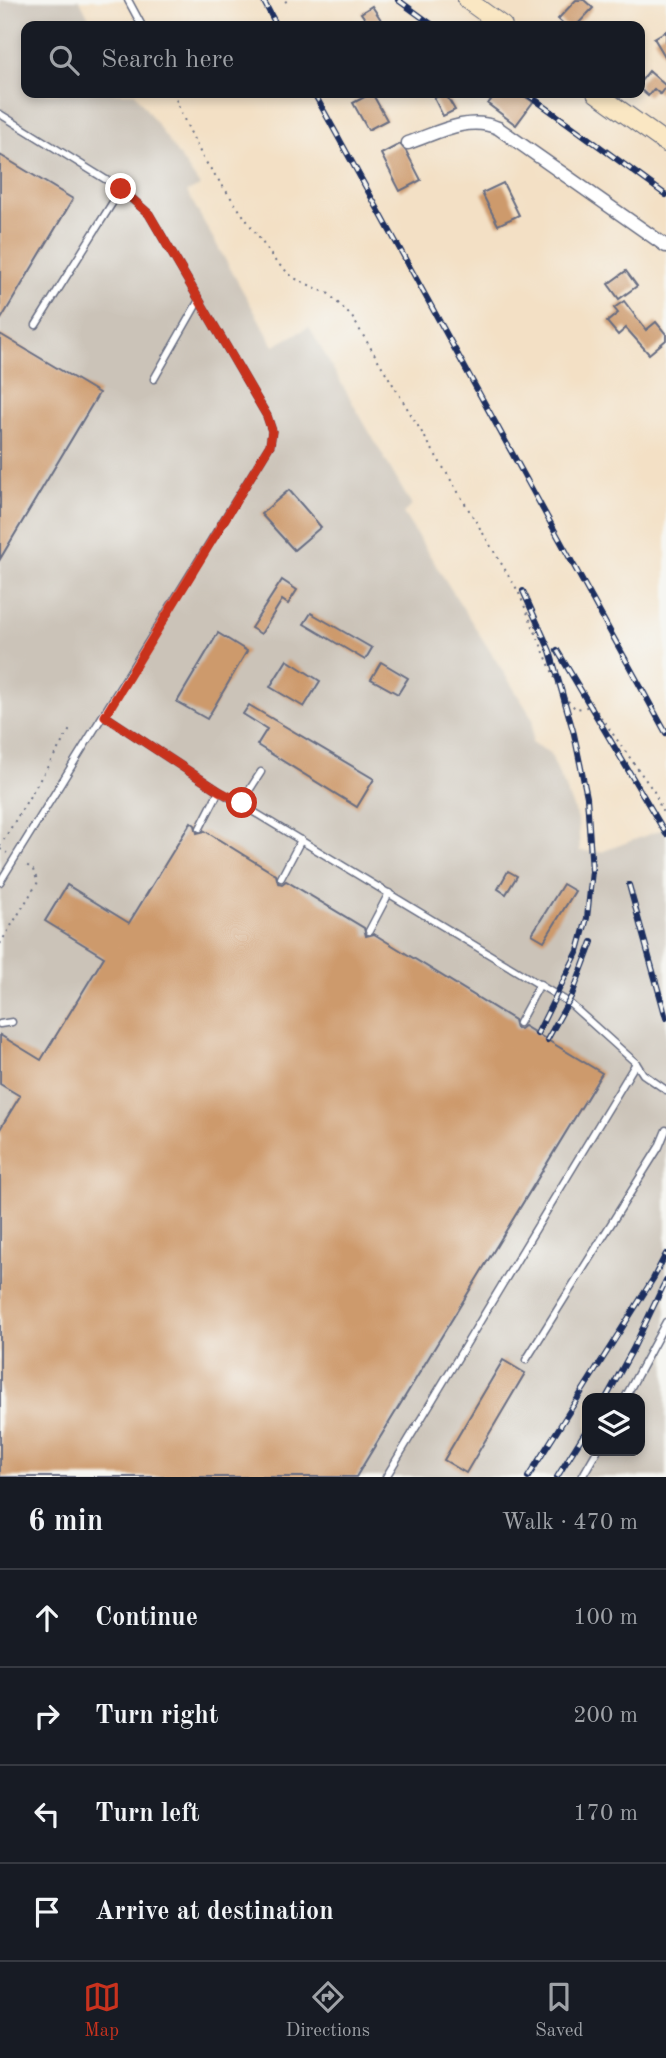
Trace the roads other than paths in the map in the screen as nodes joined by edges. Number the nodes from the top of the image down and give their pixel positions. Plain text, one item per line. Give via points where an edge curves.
1 (128, 0) edge
2 (467, 0) edge
3 (139, 21) edge
4 (496, 21) edge
5 (603, 98) edge
6 (0, 114) edge
7 (408, 142) dead end
8 (666, 143) edge
9 (121, 189) junction
10 (666, 246) edge
11 (199, 300) junction
12 (36, 325) dead end
13 (154, 379) dead end
14 (105, 716) junction
15 (261, 772) dead end
16 (219, 791) junction
17 (242, 803) junction
18 (200, 828) dead end
19 (300, 840) junction
20 (281, 878) dead end
21 (0, 882) edge
22 (389, 893) junction
23 (369, 932) dead end
24 (540, 984) junction
25 (12, 1022) dead end
26 (519, 1023) dead end
27 (0, 1024) edge
28 (636, 1063) junction
29 (666, 1090) edge
30 (666, 1130) edge
31 (666, 1322) edge
32 (526, 1360) dead end
33 (628, 1393) edge
34 (594, 1456) edge
35 (386, 1477) edge
36 (582, 1477) edge

1 - 3 lane
2 - 4 street
5 - 8 street
6 - 9 lane
7 - 10 street via 469,122 484,122
9 - 11 lane via 149,214
9 - 12 lane
11 - 13 lane
11 - 14 lane via 267,416 270,445
14 - 16 lane
14 - 21 lane
15 - 17 lane
16 - 17 lane
16 - 18 lane
17 - 19 lane
19 - 20 lane
19 - 22 lane
22 - 23 lane
22 - 24 lane
24 - 26 lane
24 - 28 lane via 568,1002
25 - 27 lane
28 - 29 lane
28 - 35 lane
30 - 32 lane
31 - 33 lane
34 - 36 lane

